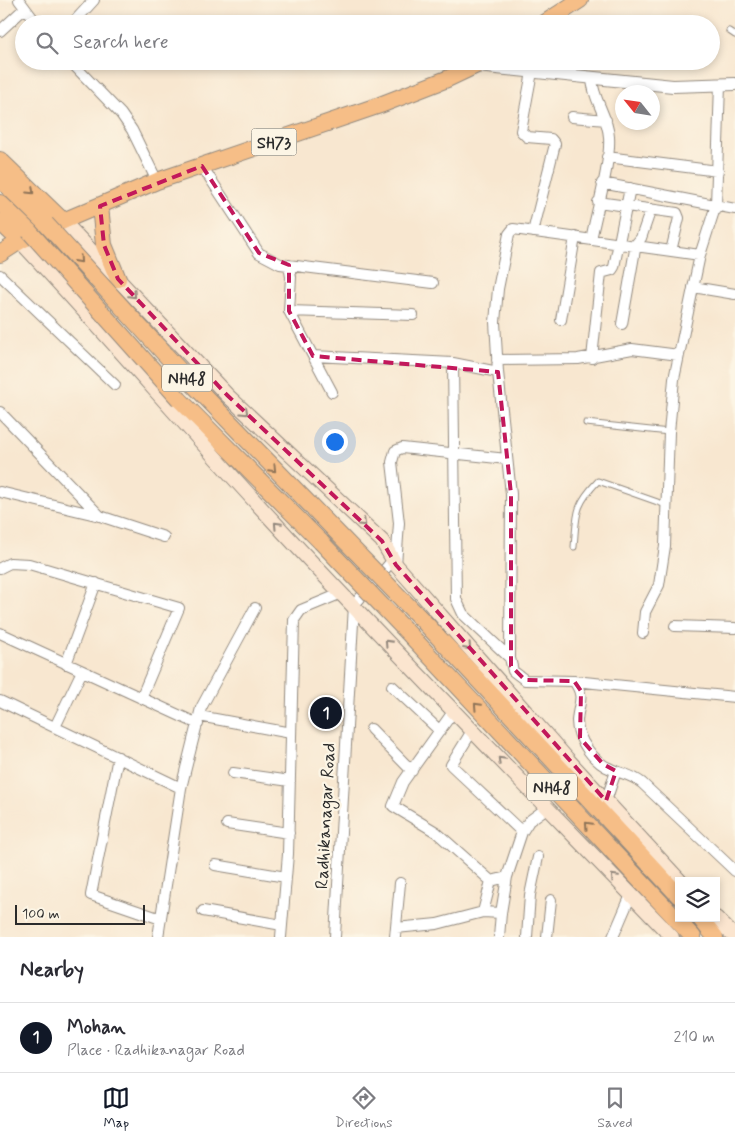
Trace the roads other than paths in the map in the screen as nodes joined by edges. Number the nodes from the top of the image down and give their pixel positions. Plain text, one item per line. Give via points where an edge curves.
1 (94, 0) edge
2 (580, 0) edge
3 (22, 4) edge
4 (30, 15) edge
5 (80, 15) edge
6 (557, 15) edge
7 (0, 31) edge
8 (79, 70) edge
9 (466, 70) edge
10 (519, 70) edge
11 (532, 72) junction
12 (592, 79) junction
13 (720, 84) junction
14 (735, 84) edge
15 (572, 117) dead end
16 (606, 120) junction
17 (607, 157) junction
18 (0, 160) edge
19 (202, 166) junction
20 (718, 171) junction
21 (0, 179) edge
22 (157, 181) junction
23 (602, 183) junction
24 (630, 188) junction
25 (598, 202) junction
26 (0, 203) edge
27 (716, 205) junction
28 (100, 206) junction
29 (626, 206) junction
30 (735, 208) edge
31 (651, 209) junction
32 (0, 222) edge
33 (63, 222) junction
34 (533, 232) junction
35 (575, 237) junction
36 (590, 240) junction
37 (20, 241) junction
38 (618, 243) junction
39 (636, 244) junction
40 (672, 251) junction
41 (0, 254) edge
42 (700, 255) junction
43 (289, 265) junction
44 (0, 275) edge
45 (118, 279) junction
46 (433, 283) dead end
47 (693, 287) junction
48 (735, 294) edge
49 (289, 311) junction
50 (413, 315) dead end
51 (561, 320) dead end
52 (622, 324) dead end
53 (679, 355) junction
54 (313, 356) junction
55 (592, 358) junction
56 (497, 360) junction
57 (452, 363) junction
58 (498, 372) junction
59 (115, 385) dead end
60 (332, 392) dead end
61 (0, 412) edge
62 (586, 422) dead end
63 (669, 432) junction
64 (452, 453) junction
65 (507, 459) junction
66 (0, 492) edge
67 (666, 505) junction
68 (100, 516) junction
69 (164, 537) dead end
70 (574, 547) dead end
71 (394, 563) junction
72 (0, 568) edge
73 (96, 583) junction
74 (342, 593) junction
75 (354, 605) junction
76 (255, 608) dead end
77 (675, 626) dead end
78 (735, 628) edge
79 (0, 633) edge
80 (642, 633) dead end
81 (510, 658) junction
82 (66, 664) junction
83 (82, 671) junction
84 (574, 681) junction
85 (392, 686) dead end
86 (141, 698) junction
87 (735, 698) edge
88 (0, 701) edge
89 (453, 712) junction
90 (198, 720) junction
91 (55, 727) junction
92 (371, 729) dead end
93 (440, 731) junction
94 (472, 731) junction
95 (291, 733) junction
96 (118, 757) junction
97 (616, 770) junction
98 (412, 771) junction
99 (233, 772) dead end
100 (290, 781) junction
101 (182, 788) junction
102 (606, 801) junction
103 (548, 808) junction
104 (228, 824) dead end
105 (522, 832) junction
106 (289, 833) junction
107 (538, 857) dead end
108 (215, 865) dead end
109 (735, 872) edge
110 (286, 876) junction
111 (507, 877) junction
112 (676, 877) edge
113 (491, 881) junction
114 (400, 883) dead end
115 (675, 892) edge
116 (631, 895) junction
117 (551, 900) dead end
118 (203, 911) dead end
119 (483, 912) junction
120 (500, 913) junction
121 (161, 919) junction
122 (703, 922) edge
123 (720, 922) edge
124 (282, 925) junction
125 (395, 932) edge
126 (158, 937) edge
127 (281, 937) edge
128 (335, 937) edge
129 (499, 937) edge
130 (528, 937) edge
131 (548, 937) edge
132 (613, 937) edge
133 (672, 937) edge
134 (693, 937) edge
135 (716, 937) edge
136 (735, 937) edge

1 - 5 street
2 - 6 main road
3 - 4 street
3 - 7 street
8 - 22 street via 121,114
9 - 19 main road, SH73 via 380,105
10 - 11 street
11 - 12 street
11 - 34 street via 521,131 527,137 551,140 555,144
12 - 13 street via 672,86
12 - 16 street via 595,98
13 - 14 street
13 - 20 street
15 - 16 street
16 - 17 street via 609,136
17 - 20 street
17 - 23 street
18 -> 33 main road
19 - 22 main road, SH73
19 - 43 street via 259,253
20 - 27 street
21 -> 115 main road, NH48, bridge via 46,224 182,374 426,624
22 - 28 main road, SH73
23 - 24 street
23 - 25 street
24 - 27 street
24 - 29 street
25 - 29 street
25 - 36 street
134 -> 26 main road, NH48, bridge via 411,636 179,399
27 - 30 street
27 - 42 street
28 - 33 main road, SH73
28 - 45 main road via 104,245
29 - 31 street
29 - 38 street
31 - 39 street
31 - 40 street via 678,214
32 - 37 main road
33 - 37 main road, SH73
33 - 45 main road
34 - 35 street
34 - 56 street via 514,229 506,239 496,314
35 - 36 street
35 - 51 street
36 - 38 street
37 - 41 main road, SH73
74 -> 37 main road via 268,516
38 - 39 street
38 - 55 street via 612,270 601,273
39 - 40 street
39 - 52 street
40 - 42 street
42 - 47 street
43 - 46 street
43 - 49 street
44 - 59 street
45 -> 71 main road via 227,395 382,541
47 - 48 street
47 - 53 street
49 - 50 street
49 - 54 street
53 - 55 street via 632,349
53 - 63 street
54 - 57 street
54 - 60 street
55 - 56 street
56 - 58 street
57 - 58 street
57 - 64 street
58 - 65 street
61 - 68 street
62 - 63 lane
63 - 67 street
64 - 65 street
64 - 71 street via 402,448 392,455 399,522
64 - 81 street via 456,599 463,614
65 - 81 street via 511,494
66 - 68 street
67 - 70 lane via 598,481 580,502
67 - 80 street via 665,546 659,585 645,612
68 - 69 street
71 - 75 street
71 -> 102 main road
72 - 73 street via 10,563 29,564
73 - 82 street
73 - 86 street via 179,608
74 - 75 main road
74 - 95 street via 301,610 294,620
89 -> 75 main road
75 - 128 street, Radhikanagar Road
76 - 90 street
77 - 78 street
79 - 82 street
81 - 84 street via 513,671 525,680
82 - 83 street
83 - 86 street
83 - 91 street
84 - 87 street
84 - 97 street via 581,691 577,723 580,738 603,764
85 - 93 street
86 - 90 street
88 - 91 street
89 - 93 street
89 - 94 main road
90 - 95 street
90 - 101 street
91 - 96 street
92 - 98 street
93 - 98 street
103 -> 94 main road
94 - 105 street via 451,765
95 - 100 street
96 - 101 street
96 - 121 street via 92,895
97 - 102 street
97 - 109 street via 630,774 642,783
98 - 113 street via 393,806 436,832
99 - 100 street
100 - 106 street
101 - 121 street
102 - 112 main road
103 - 105 street via 529,821
116 -> 103 main road
104 - 106 street
105 - 111 street
106 - 110 street
107 - 130 street via 530,895
108 - 110 street
110 - 124 street
111 - 113 street
111 - 120 street
113 - 119 street
114 - 125 street
116 - 132 street
116 - 133 main road
117 - 131 street
118 - 124 street
119 - 120 street
119 - 125 street
120 - 129 street
121 - 126 street
122 - 135 main road
123 - 136 main road
124 - 127 street

